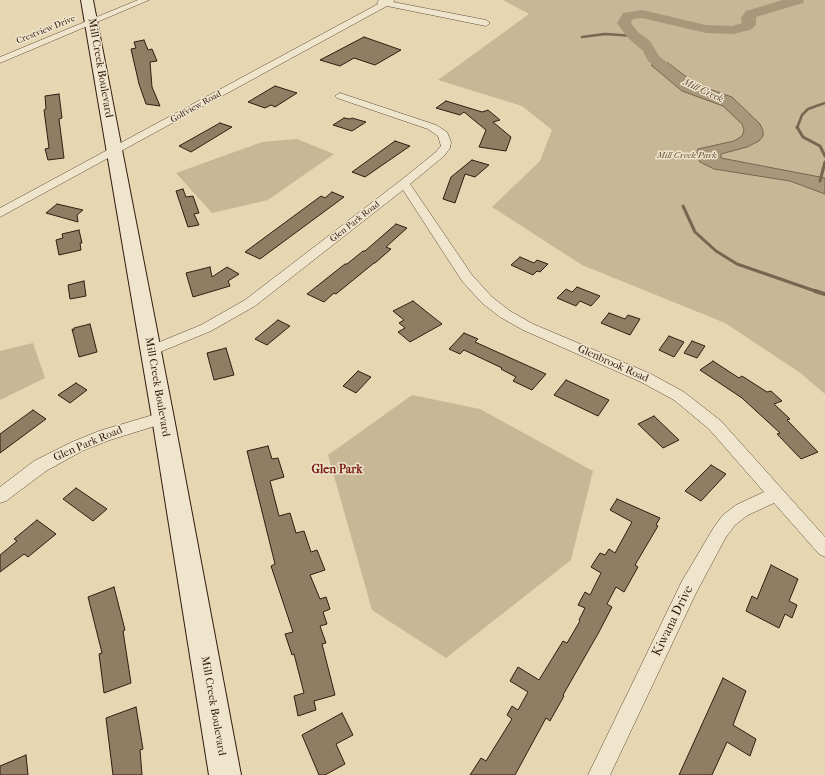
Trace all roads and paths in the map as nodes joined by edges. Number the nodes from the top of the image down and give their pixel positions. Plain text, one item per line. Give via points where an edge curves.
1 (87, 0) edge
2 (145, 0) edge
3 (372, 0) edge
4 (389, 1) edge
5 (91, 22) junction
6 (486, 24) dead end
7 (0, 60) edge
8 (340, 96) dead end
9 (114, 151) junction
10 (404, 183) junction
11 (0, 213) edge
12 (150, 351) junction
13 (163, 418) junction
14 (777, 494) junction
15 (0, 496) edge
16 (825, 549) edge
17 (225, 775) edge
18 (599, 775) edge

1 - 5 street, Mill Creek Boulevard
2 - 5 street, Crestview Drive
3 - 4 street
4 - 6 street
4 - 9 street, Golfview Road
5 - 7 street, Crestview Drive
5 - 9 street, Mill Creek Boulevard
8 - 10 street, Glen Park Road via 432,127 443,134 446,142 444,149
9 - 11 street, Golfview Road
9 - 12 street, Mill Creek Boulevard
10 - 12 street, Glen Park Road via 250,303 206,328
10 - 14 street, Glenbrook Road via 467,278 487,300 528,327 646,378 679,396 715,425
12 - 13 street, Mill Creek Boulevard
13 - 15 street, Glen Park Road via 105,435 72,448 40,466
13 - 17 street, Mill Creek Boulevard
14 - 16 street, Glenbrook Road
14 - 18 street, Kiwana Drive via 742,510 729,520 720,532 689,587

